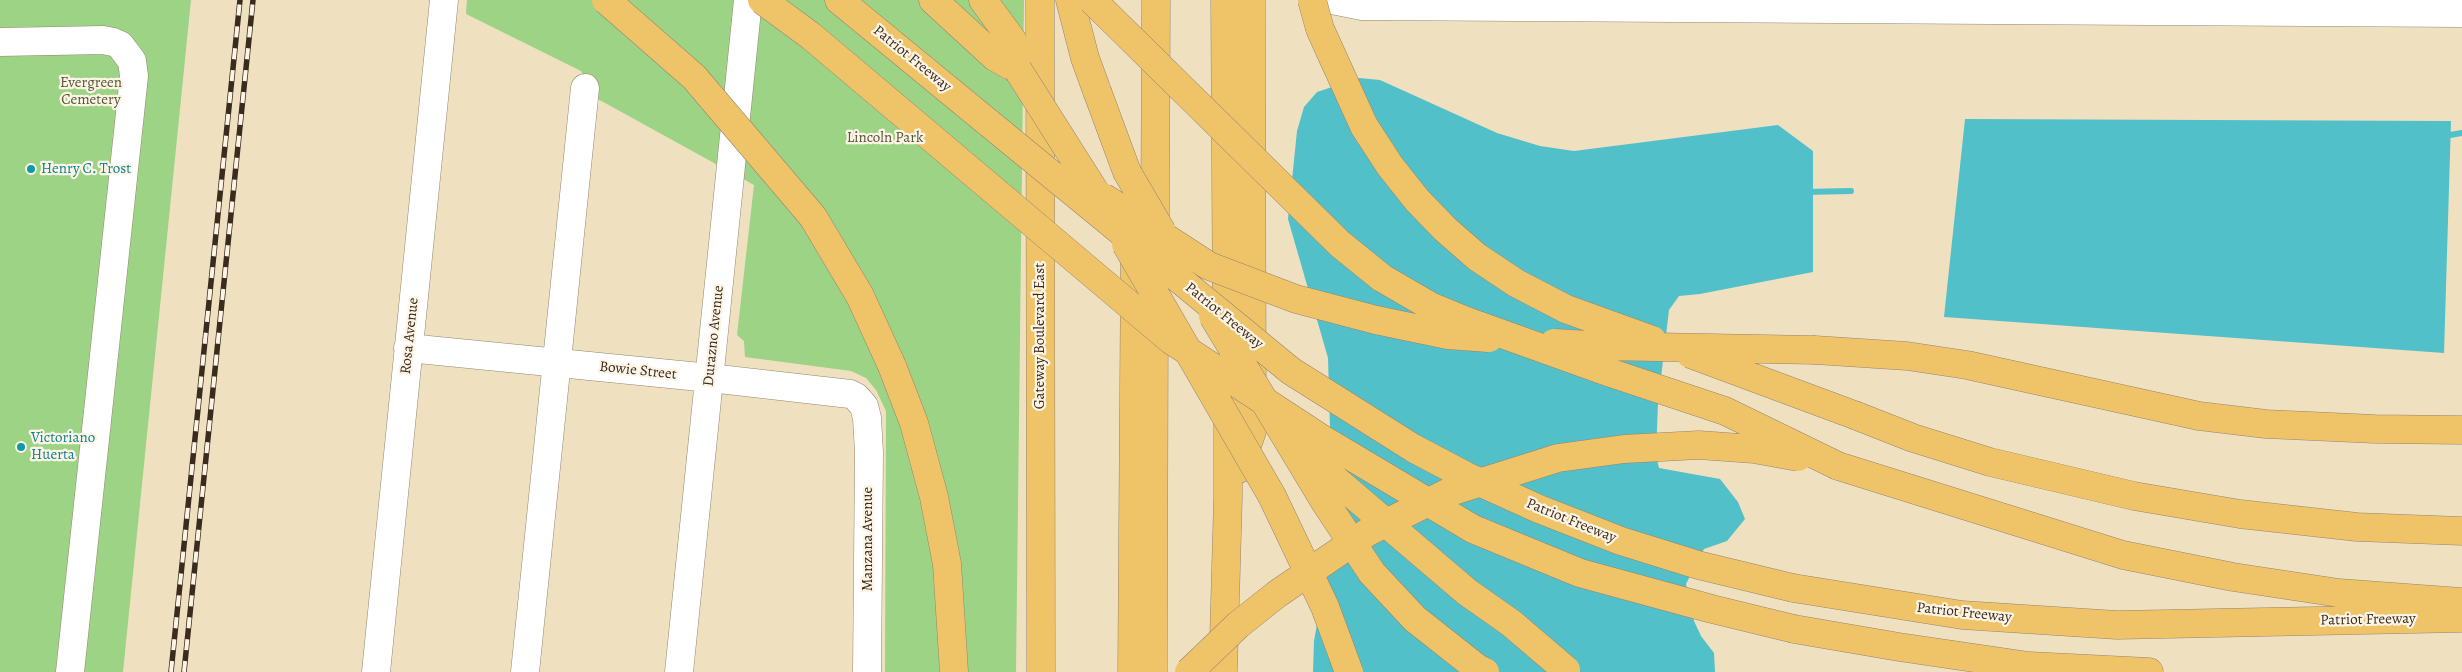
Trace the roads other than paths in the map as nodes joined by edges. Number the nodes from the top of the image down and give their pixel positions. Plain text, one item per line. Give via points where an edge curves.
1 (444, 0) edge
2 (606, 0) edge
3 (748, 0) edge
4 (762, 0) edge
5 (839, 0) edge
6 (933, 0) edge
7 (983, 0) edge
8 (1040, 0) edge
9 (1070, 0) edge
10 (1092, 0) edge
11 (1312, 0) edge
12 (1332, 0) edge
13 (1935, 5) edge
14 (1238, 10) edge
15 (2462, 13) edge
16 (1156, 23) edge
17 (0, 42) edge
18 (1018, 70) junction
19 (585, 88) dead end
20 (990, 124) junction
21 (1171, 340) junction
22 (408, 348) junction
23 (557, 363) junction
24 (710, 378) junction
25 (864, 406) joint
26 (2462, 430) edge
27 (1838, 466) junction
28 (2462, 531) edge
29 (2462, 602) edge
30 (2462, 618) edge
31 (1568, 671) edge
32 (70, 672) edge
33 (376, 672) edge
34 (525, 672) edge
35 (679, 672) edge
36 (867, 672) edge
37 (954, 672) edge
38 (1041, 672) edge
39 (1132, 672) edge
40 (1153, 672) edge
41 (1189, 672) edge
42 (1223, 672) edge
43 (1349, 672) edge
44 (1485, 672) edge
45 (2149, 672) edge

1 - 22 street, Rosa Avenue
2 - 37 main road, bridge via 700,84 813,216 860,296 914,423 934,497 947,564
3 - 24 street, Durazno Avenue
4 - 21 main road, bridge via 811,36
5 - 20 main road, Patriot Freeway
6 - 18 main road via 995,56
7 - 18 main road via 1013,41
8 - 38 main road, Gateway Boulevard East
9 - 44 main road, bridge via 1084,58 1127,172 1324,502 1372,573 1409,613
10 - 27 main road, bridge via 1340,244 1382,278 1432,307 1466,321 1725,411
11 - 28 main road, bridge via 1320,29 1364,126 1417,200 1477,257 1516,283 1566,309 1913,438 1990,462 2134,496 2240,514 2358,527
12 - 13 street via 1362,6
13 - 15 street
14 - 42 main road
16 - 39 main road via 1136,142
16 - 40 main road
17 - 32 street via 113,42 120,45 132,61 134,76
18 - 43 main road, bridge via 1111,217 1272,496 1325,607
19 - 23 street
20 - 26 main road, bridge via 1209,266 1296,299 1448,335 1604,346 1815,350 1907,356 1967,365 2199,416 2266,424
20 - 30 main road, Patriot Freeway, bridge via 1291,371 1413,448 1466,476 1621,541 1698,565 1793,588 1962,615 2117,625
21 - 31 main road, bridge via 1467,592
21 - 45 main road, bridge via 1322,438 1473,529 1580,573 1794,629 2029,666
22 - 23 street, Bowie Street
22 - 33 street, Rosa Avenue
23 - 24 street, Bowie Street
23 - 34 street
24 - 25 street, Bowie Street via 850,394
24 - 35 street, Durazno Avenue
25 - 36 street, Manzana Avenue via 869,452
27 - 29 main road via 2124,555 2233,577 2339,593
27 - 41 main road, bridge via 1754,449 1665,445 1558,458 1493,477 1447,493 1368,532 1277,594 1230,632

